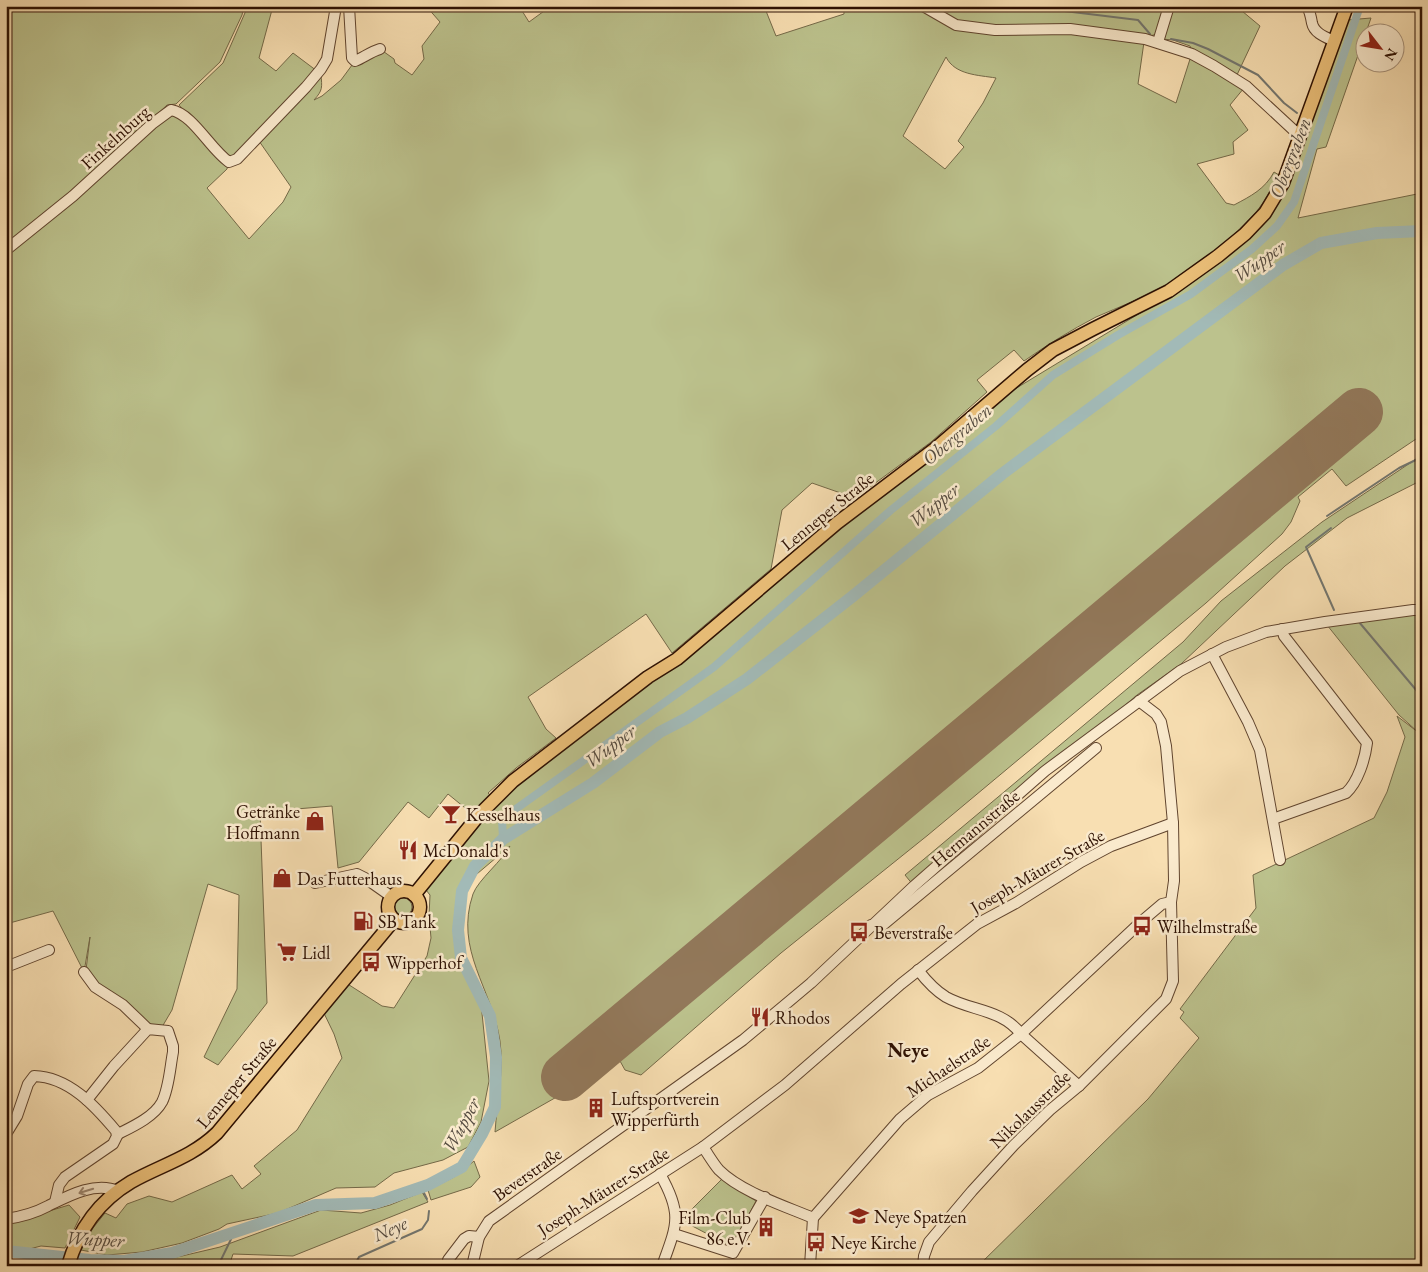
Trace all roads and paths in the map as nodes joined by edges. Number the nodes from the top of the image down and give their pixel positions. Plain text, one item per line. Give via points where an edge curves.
1 (336, 6) edge
2 (349, 6) edge
3 (923, 6) edge
4 (1169, 6) edge
5 (1307, 6) edge
6 (1347, 6) edge
7 (1334, 41) junction
8 (1158, 42) junction
9 (380, 49) dead end
10 (1301, 137) junction
11 (6, 250) edge
12 (1422, 610) edge
13 (1282, 629) junction
14 (1212, 654) junction
15 (1139, 701) junction
16 (1096, 748) dead end
17 (1272, 819) junction
18 (1173, 822) junction
19 (1280, 860) dead end
20 (315, 883) dead end
21 (414, 895) junction
22 (392, 897) junction
23 (1171, 902) junction
24 (394, 920) junction
25 (871, 925) junction
26 (49, 950) dead end
27 (6, 967) edge
28 (918, 970) junction
29 (84, 972) dead end
30 (148, 1029) junction
31 (1021, 1034) junction
32 (1079, 1086) junction
33 (87, 1100) junction
34 (6, 1134) edge
35 (118, 1134) junction
36 (704, 1147) junction
37 (660, 1174) junction
38 (118, 1191) junction
39 (765, 1197) junction
40 (55, 1202) junction
41 (813, 1218) junction
42 (6, 1219) edge
43 (674, 1234) junction
44 (478, 1237) junction
45 (448, 1260) dead end
46 (68, 1266) edge
47 (472, 1266) edge
48 (517, 1266) edge
49 (662, 1266) edge
50 (810, 1266) edge
51 (923, 1266) edge

1 - 11 street, Finkelnburg via 327,59 321,69 237,159 229,162 222,157 189,120 171,110
2 - 9 street via 352,58 358,60
3 - 8 street via 956,25 995,30 1070,29
4 - 8 street
5 - 7 street via 1312,26
6 - 7 main road, Lenneper Straße
7 - 10 main road, Lenneper Straße
8 - 10 street via 1192,54 1246,86
10 - 21 main road, Lenneper Straße via 1283,183 1255,225 1169,291 1053,350 1027,370 936,448 837,523 677,659 639,684 513,781 479,815
12 - 13 street, Beverstraße
13 - 14 street, Beverstraße via 1266,632
13 - 17 street via 1284,636 1367,743 1366,754 1352,788 1346,793
14 - 15 street, Beverstraße via 1180,671
14 - 17 street via 1260,750
15 - 18 street via 1161,722
15 - 25 street, Beverstraße via 1045,771
16 - 25 street, Hermannstraße via 883,925
17 - 19 street
18 - 23 street
18 - 28 street, Joseph-Mäurer-Straße via 1111,846 1081,862 977,924
20 - 22 street via 357,874
21 - 22 main road via 400,892
21 - 24 main road via 420,906 416,917 403,923
22 - 24 main road via 388,906
23 - 31 street, Michaelstraße via 1162,904 1142,921
23 - 32 street, Nikolausstraße via 1173,985 1166,999
24 - 38 main road, Lenneper Straße via 217,1133 197,1150
25 - 44 street, Beverstraße via 811,983 743,1040 489,1221
26 - 27 street
28 - 31 street via 945,996 1001,1017
28 - 36 street, Joseph-Mäurer-Straße via 785,1085
29 - 30 street via 95,987 123,1005
30 - 33 street
30 - 35 street via 168,1031 173,1046 165,1091 161,1103 152,1113
31 - 32 street
31 - 41 street, Michaelstraße via 978,1068 928,1095 900,1119
32 - 51 street, Nikolausstraße via 1014,1145 972,1191 929,1242
33 - 34 street via 62,1083 34,1076
33 - 35 street
35 - 40 street via 112,1145 66,1177 59,1185
36 - 37 street, Joseph-Mäurer-Straße
36 - 39 street via 718,1169 731,1180
37 - 43 street via 672,1194 676,1214
37 - 48 street, Joseph-Mäurer-Straße
38 -> 40 street via 95,1188
38 - 46 main road, Lenneper Straße via 100,1207 82,1232
39 - 41 street
39 - 43 street via 733,1252
40 - 42 street
41 - 50 street
43 - 49 street
44 - 45 street via 464,1239
44 - 47 street, Beverstraße

